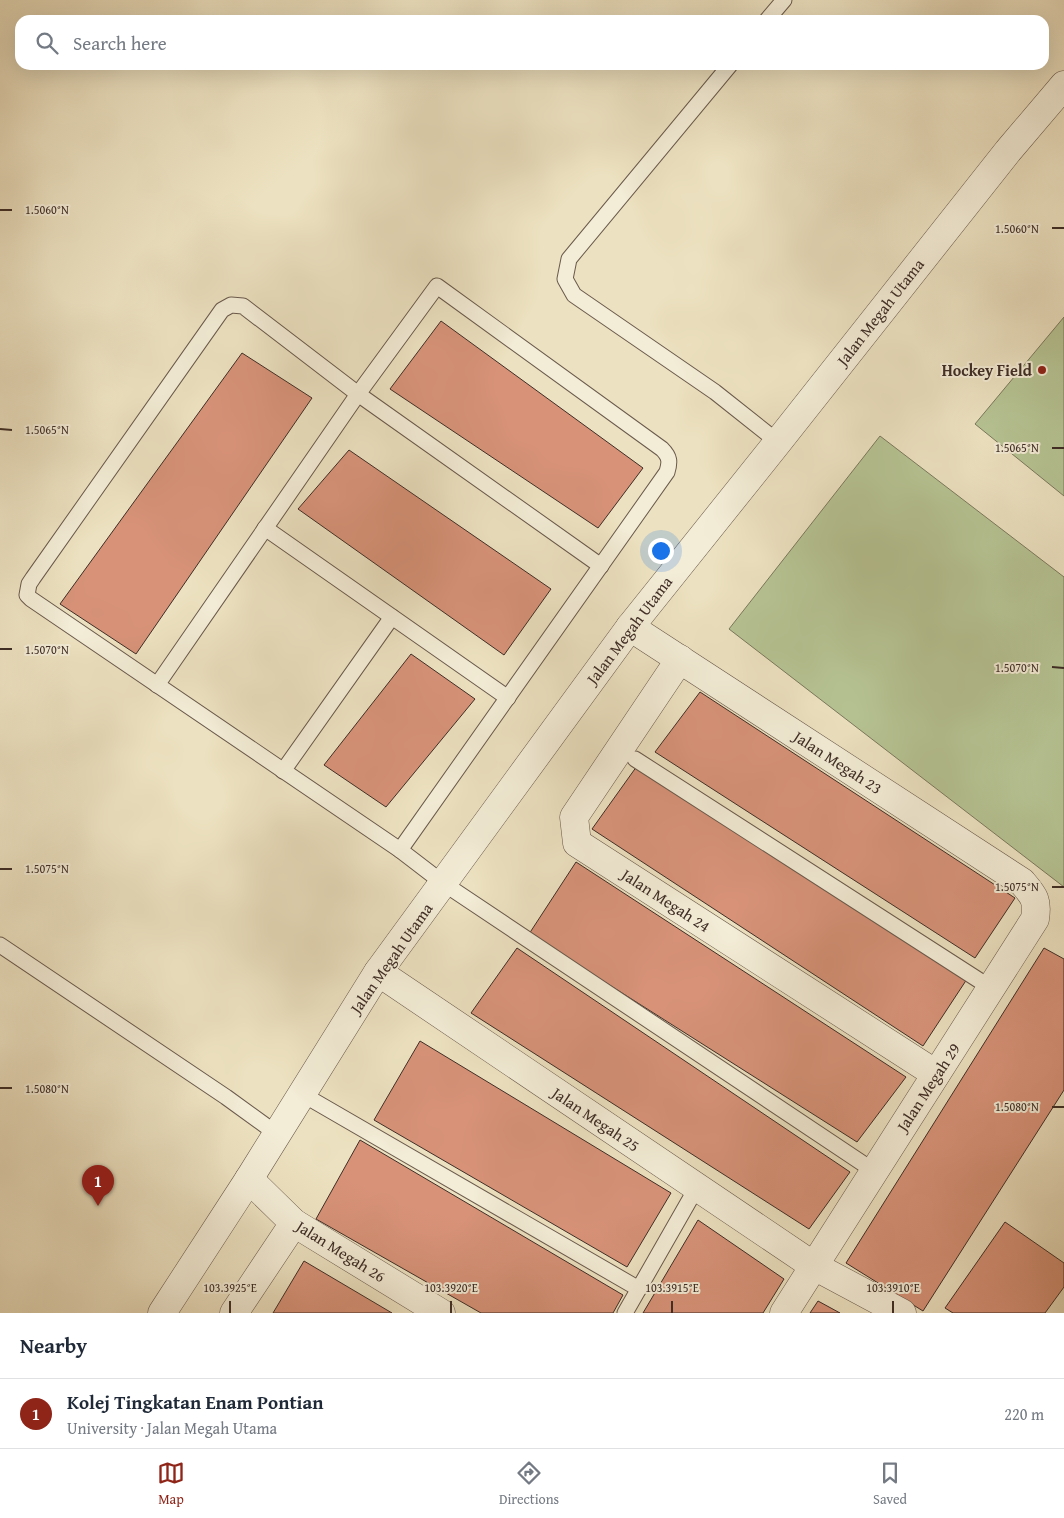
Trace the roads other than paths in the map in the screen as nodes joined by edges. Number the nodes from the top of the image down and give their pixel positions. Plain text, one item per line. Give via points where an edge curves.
1 (784, 0) edge
2 (771, 15) edge
3 (726, 70) edge
4 (1064, 85) edge
5 (358, 394) junction
6 (778, 442) junction
7 (265, 528) junction
8 (601, 566) junction
9 (392, 617) junction
10 (630, 627) junction
11 (680, 659) junction
12 (157, 685) junction
13 (508, 698) junction
14 (635, 758) dead end
15 (283, 771) junction
16 (400, 850) junction
17 (443, 883) junction
18 (1037, 906) joint
19 (0, 945) edge
20 (378, 972) junction
21 (991, 988) junction
22 (936, 1074) junction
23 (302, 1094) junction
24 (277, 1134) junction
25 (874, 1171) junction
26 (249, 1179) junction
27 (697, 1187) junction
28 (294, 1223) junction
29 (814, 1266) junction
30 (639, 1289) junction
31 (162, 1313) edge
32 (234, 1313) edge
33 (441, 1313) edge
34 (625, 1313) edge
35 (784, 1313) edge
36 (902, 1313) edge

1 - 2 lane
3 - 6 lane via 569,259 565,279 574,295 715,392
4 - 6 street, Jalan Megah Utama via 1002,158
5 - 7 lane
5 - 8 lane
5 - 8 lane via 437,286 668,455 667,472
5 - 12 lane via 243,306 231,305 222,310 33,578 29,584 31,599
6 - 10 street, Jalan Megah Utama
7 - 9 lane
7 - 12 lane
8 - 13 lane
9 - 13 lane
9 - 15 lane
10 - 11 street, Jalan Megah 23
10 - 17 street, Jalan Megah Utama
11 - 18 street, Jalan Megah 23 via 1022,882
11 - 22 street, Jalan Megah 24 via 574,817 577,843
12 - 15 lane
13 - 16 lane
14 - 21 lane
15 - 16 lane
16 - 17 lane
17 - 20 street, Jalan Megah Utama
17 - 25 lane
18 - 21 street, Jalan Megah 29 via 1035,919
19 - 24 lane
20 - 23 street, Jalan Megah Utama
20 - 27 street, Jalan Megah 25
21 - 22 street, Jalan Megah 29
22 - 25 street, Jalan Megah 29
23 - 24 street, Jalan Megah Utama
23 - 30 lane
24 - 26 street, Jalan Megah Utama
25 - 29 street, Jalan Megah 29
26 - 28 street, Jalan Megah 26
26 - 31 street, Jalan Megah Utama
27 - 29 street, Jalan Megah 25
27 - 30 lane
28 - 32 street
28 - 33 street, Jalan Megah 26
29 - 35 street, Jalan Megah 29
29 - 36 street, Jalan Megah 25
30 - 34 lane

